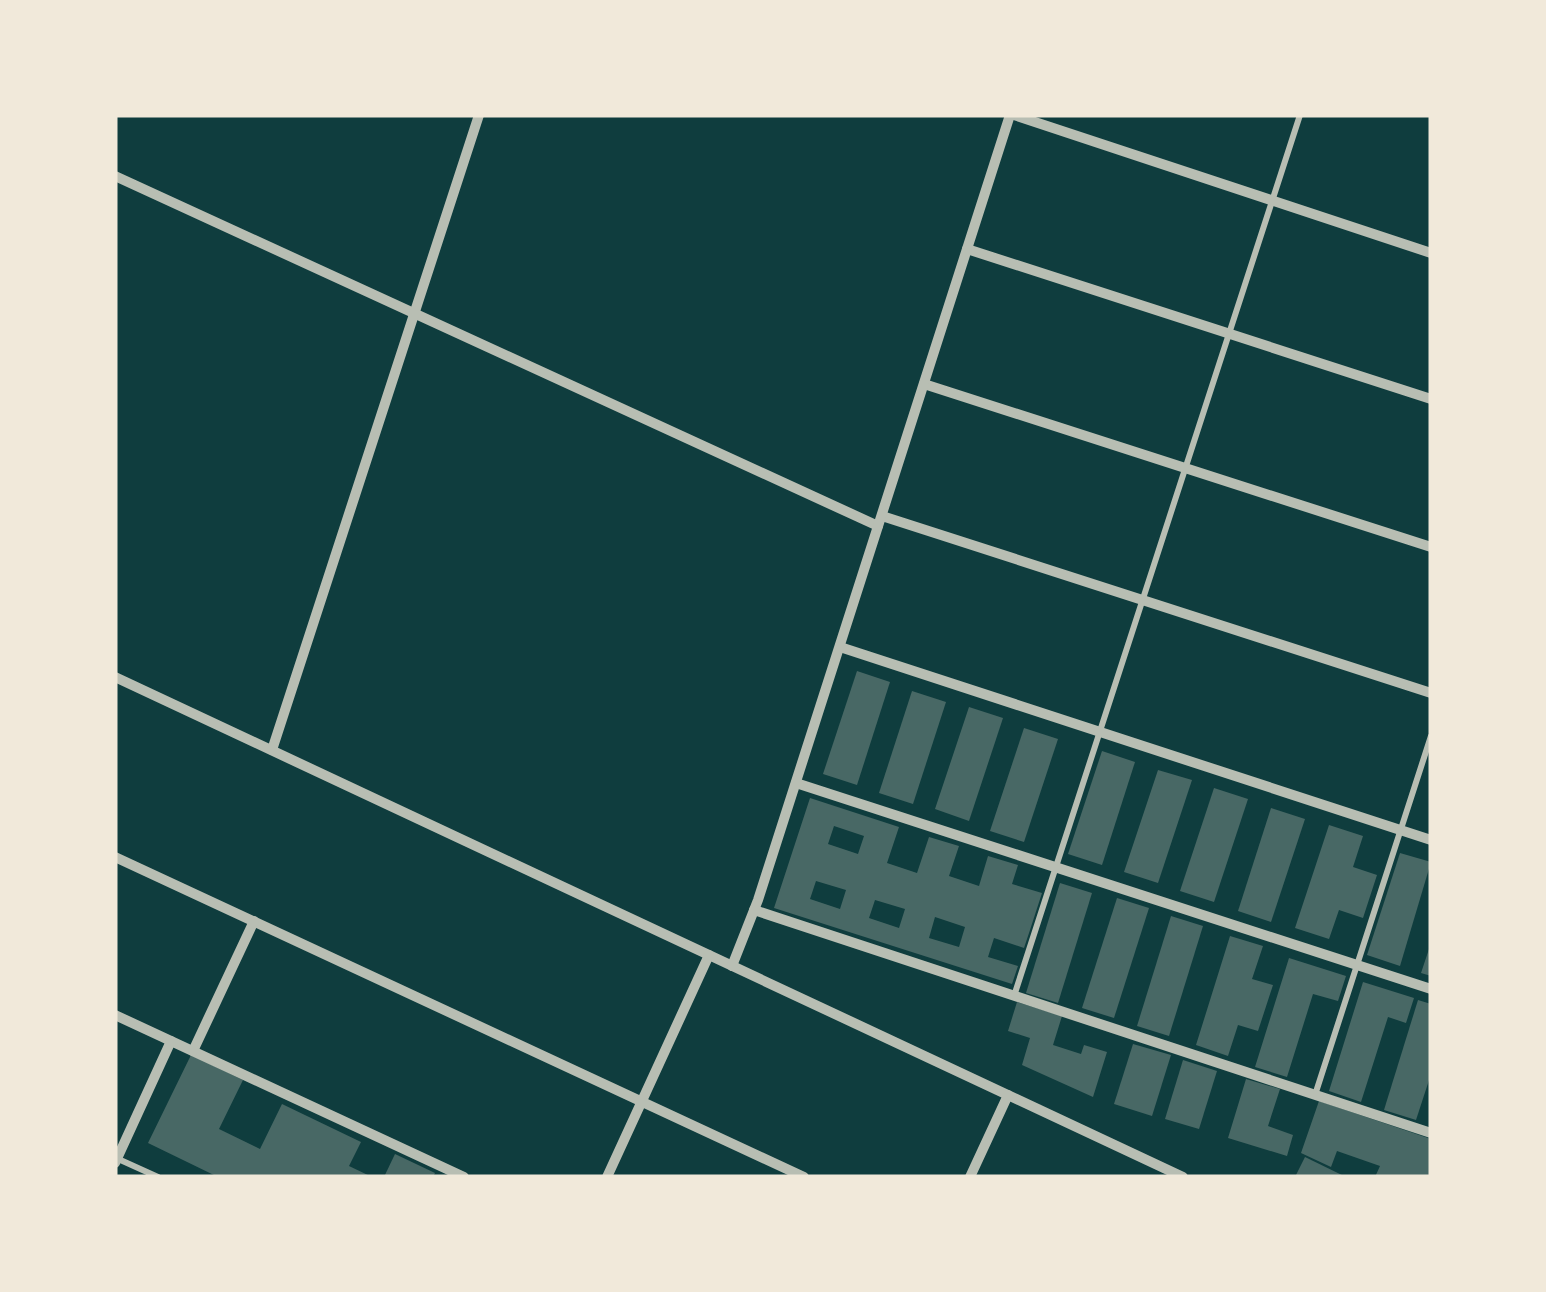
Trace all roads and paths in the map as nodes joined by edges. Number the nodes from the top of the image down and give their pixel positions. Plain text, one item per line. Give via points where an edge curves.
1 (478, 115) edge
2 (1012, 115) edge
3 (1300, 115) edge
4 (115, 176) edge
5 (1272, 200) junction
6 (967, 249) junction
7 (1431, 253) edge
8 (414, 312) junction
9 (1229, 334) junction
10 (924, 384) junction
11 (1431, 399) edge
12 (1186, 468) junction
13 (880, 521) junction
14 (1431, 547) edge
15 (1142, 600) junction
16 (840, 647) junction
17 (115, 677) edge
18 (1431, 693) edge
19 (1100, 732) junction
20 (1431, 736) edge
21 (272, 750) junction
22 (796, 782) junction
23 (1401, 830) junction
24 (1431, 840) edge
25 (115, 857) edge
26 (1056, 867) junction
27 (754, 910) junction
28 (254, 921) junction
29 (708, 954) junction
30 (1357, 964) junction
31 (732, 966) junction
32 (1431, 988) edge
33 (1014, 996) junction
34 (115, 1015) edge
35 (171, 1041) junction
36 (193, 1051) junction
37 (1008, 1095) junction
38 (1315, 1095) junction
39 (642, 1101) junction
40 (1431, 1132) edge
41 (116, 1160) edge
42 (158, 1177) edge
43 (464, 1177) edge
44 (607, 1177) edge
45 (804, 1177) edge
46 (970, 1177) edge
47 (1184, 1177) edge

1 - 8 street
2 - 5 street
2 - 6 street
3 - 5 lane
4 - 8 street
5 - 7 street
5 - 9 lane
6 - 9 street
6 - 10 street
8 - 13 street
8 - 21 street
9 - 11 street
9 - 12 lane
10 - 12 street
10 - 13 street
12 - 14 street
12 - 15 lane
13 - 15 street
13 - 16 street
15 - 18 street
15 - 19 lane
16 - 19 street
16 - 22 street
17 - 21 street
19 - 23 street
19 - 26 lane
20 - 23 lane
21 - 29 street
22 - 26 street
22 - 27 street
23 - 24 street
23 - 30 lane
25 - 28 street
26 - 30 street
26 - 33 lane
27 - 31 street
27 - 33 street
28 - 36 street
28 - 39 street
29 - 31 street
29 - 39 street
30 - 32 street
30 - 38 lane
31 - 37 street
33 - 38 street
34 - 35 street
35 - 36 street
35 - 41 street
36 - 43 street
37 - 46 street
37 - 47 street
38 - 40 street
39 - 44 street
39 - 45 street
41 - 42 lane

